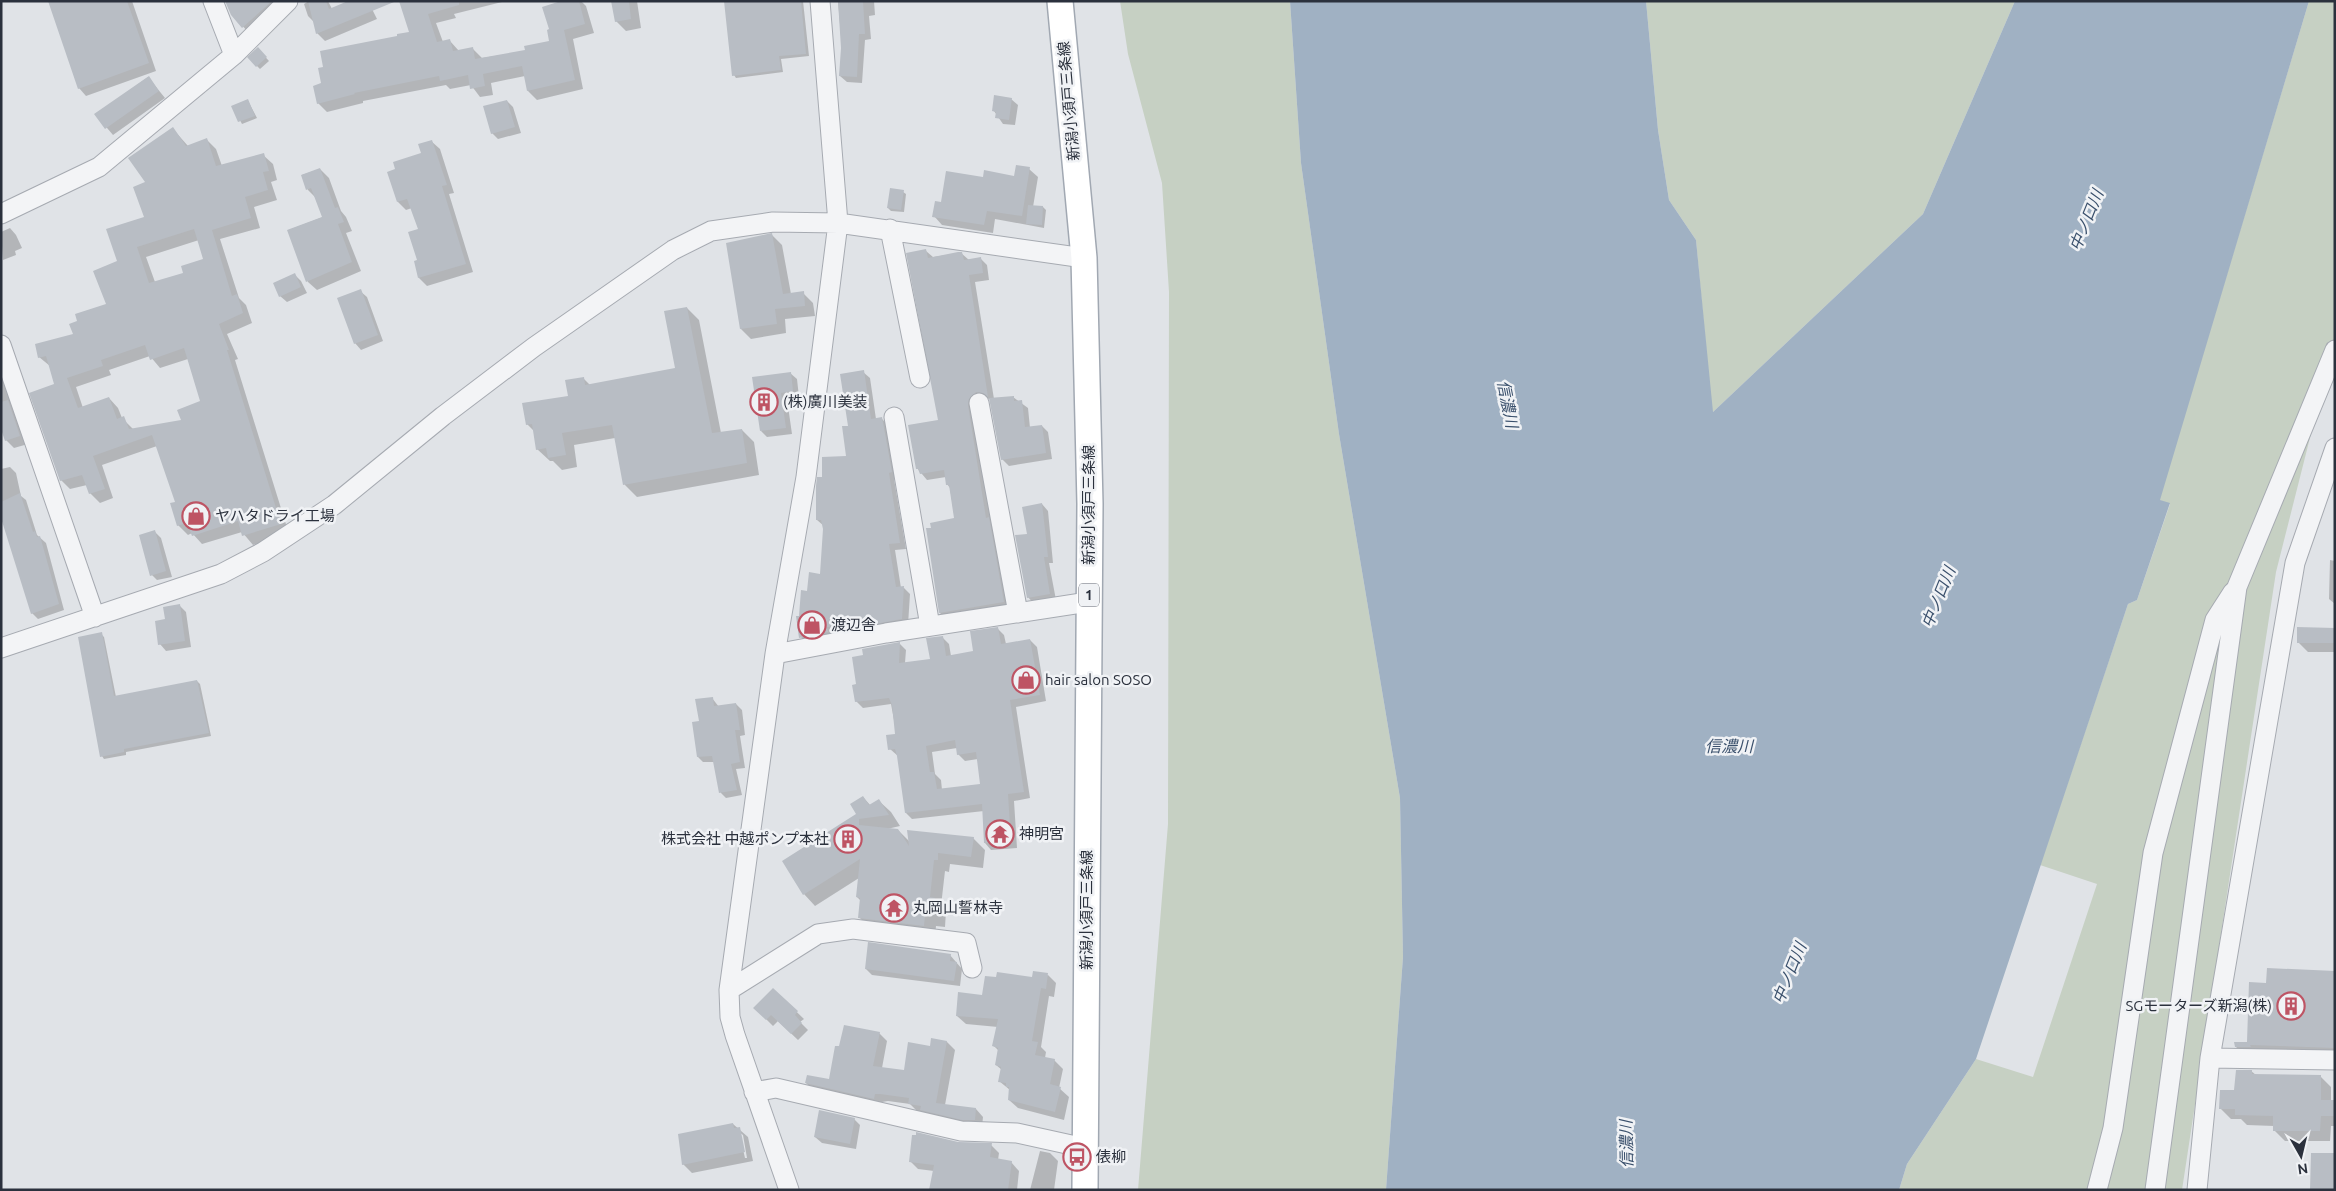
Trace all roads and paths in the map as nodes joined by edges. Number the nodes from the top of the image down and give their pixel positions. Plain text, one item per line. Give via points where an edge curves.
1 (213, 1) edge
2 (288, 1) edge
3 (820, 1) edge
4 (1060, 1) edge
5 (234, 55) junction
6 (1, 214) edge
7 (838, 223) junction
8 (890, 229) junction
9 (1084, 258) junction
10 (1, 345) edge
11 (2335, 350) edge
12 (920, 378) dead end
13 (979, 403) dead end
14 (894, 417) dead end
15 (2335, 448) edge
16 (2237, 586) junction
17 (1088, 602) junction
18 (1018, 613) junction
19 (95, 617) junction
20 (930, 626) junction
21 (1, 648) edge
22 (775, 654) junction
23 (972, 968) dead end
24 (730, 990) junction
25 (2210, 1058) junction
26 (2335, 1060) edge
27 (754, 1092) junction
28 (1085, 1148) junction
29 (789, 1190) edge
30 (1084, 1190) edge
31 (2097, 1190) edge
32 (2155, 1190) edge
33 (2197, 1190) edge

1 - 5 street
2 - 5 street
3 - 7 street
4 - 9 main road, 新潟小須戸三条線 / 1
5 - 6 street via 100,167
7 - 8 street
7 - 19 street via 773,222 711,231 673,250 534,347 334,505 263,552 221,574
7 - 22 street via 806,476
8 - 9 street
8 - 12 street
9 - 17 main road, 新潟小須戸三条線 / 1 via 1090,504
10 - 19 street
11 - 16 street
13 - 18 street
14 - 20 street
15 - 25 street via 2295,563
16 - 31 street via 2215,620 2153,854 2113,1128
16 - 32 street
17 - 18 street
17 - 28 main road, 新潟小須戸三条線 / 1
18 - 20 street
19 - 21 street
20 - 22 street
22 - 24 street
23 - 24 street via 966,943 853,929 818,934
24 - 27 street via 730,1016
25 - 26 street
25 - 33 street
27 - 28 street via 776,1088 961,1131 1017,1133
27 - 29 street
28 - 30 main road, 新潟小須戸三条線 / 1

